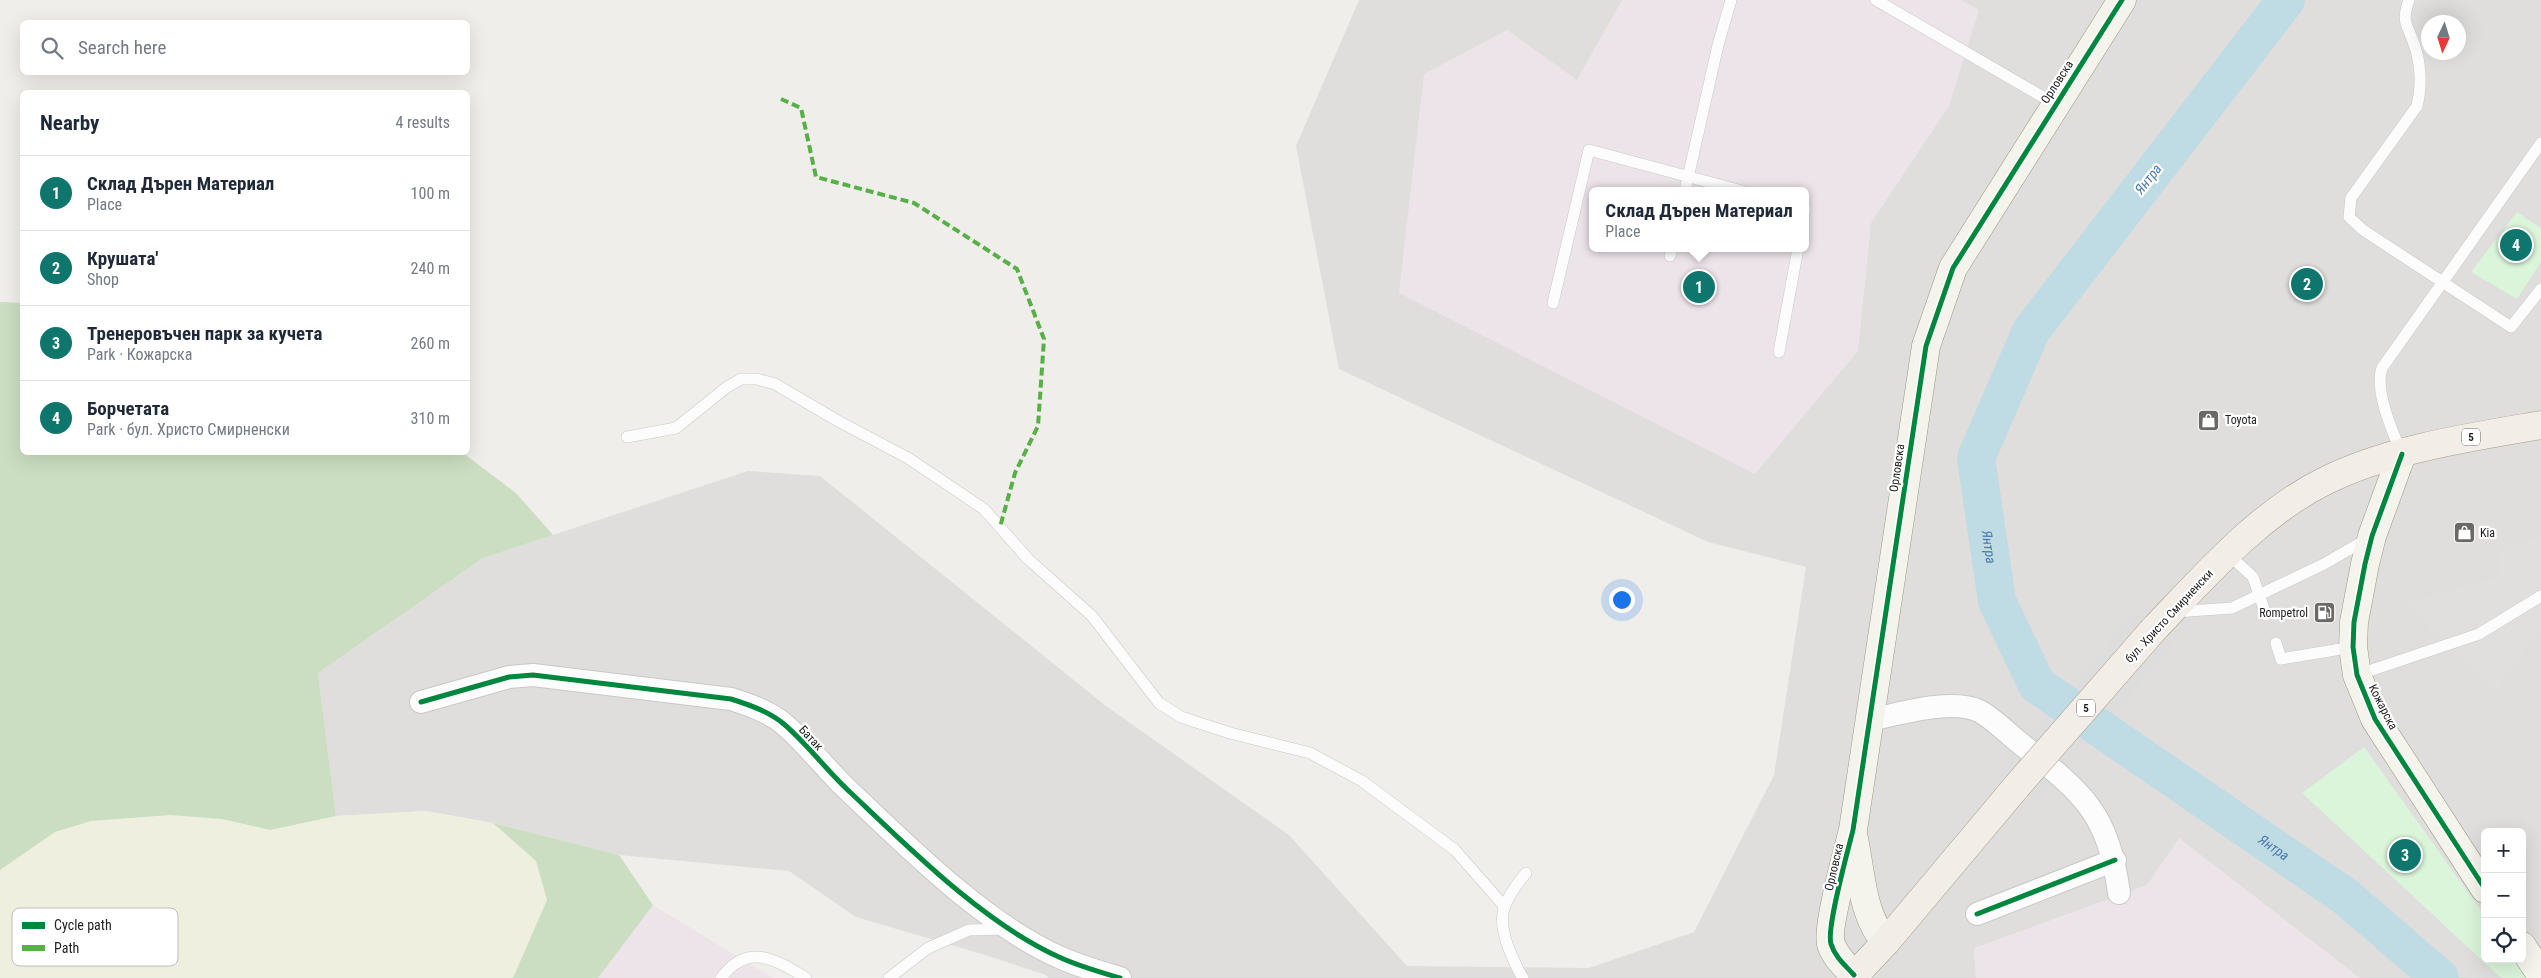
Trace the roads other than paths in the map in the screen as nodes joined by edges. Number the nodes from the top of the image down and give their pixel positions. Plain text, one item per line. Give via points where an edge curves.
1 (1731, 0) edge
2 (1876, 0) edge
3 (2122, 0) edge
4 (2409, 0) edge
5 (2055, 104) junction
6 (2541, 143) edge
7 (1688, 176) junction
8 (1686, 187) edge
9 (1728, 187) edge
10 (1797, 252) edge
11 (2442, 283) junction
12 (2541, 289) edge
13 (1553, 303) dead end
14 (1779, 352) dead end
15 (2541, 425) edge
16 (627, 437) dead end
17 (2402, 454) junction
18 (2372, 536) junction
19 (2228, 554) junction
20 (2259, 596) junction
21 (2541, 596) edge
22 (2266, 615) dead end
23 (2162, 621) junction
24 (2276, 643) dead end
25 (2353, 646) junction
26 (2356, 675) junction
27 (421, 702) dead end
28 (1870, 720) junction
29 (1853, 830) junction
30 (2115, 860) junction
31 (1526, 873) dead end
32 (2481, 883) edge
33 (2120, 894) dead end
34 (1504, 906) junction
35 (1977, 914) dead end
36 (1009, 929) junction
37 (1886, 942) junction
38 (2526, 952) edge
39 (1095, 974) edge
40 (2541, 975) edge
41 (1853, 977) edge
42 (722, 978) edge
43 (806, 978) edge
44 (889, 978) edge
45 (1120, 978) edge
46 (1523, 978) edge

1 - 7 lane
2 - 5 lane
3 - 5 street, Орловска
4 - 11 lane via 2404,24 2415,45 2421,91 2417,106 2351,198 2349,217
5 - 28 street, Орловска via 1953,268 1926,346
6 - 11 lane
7 - 8 lane
7 - 9 lane
7 - 13 lane via 1589,150
10 - 14 lane
11 - 12 lane via 2511,327
11 - 17 lane via 2380,374 2389,424
15 - 17 main road, бул. Христо Смирненски / 5 via 2479,435
16 - 34 lane via 676,428 726,386 741,380 757,379 775,384 908,458 984,509 1028,559 1092,616 1159,703 1181,717 1310,753 1362,782 1455,850
17 - 18 street, Кожарска
17 - 19 main road, бул. Христо Смирненски / 5 via 2357,467 2325,481 2267,518
18 - 20 lane
18 - 25 street, Кожарска via 2354,622
19 - 20 lane via 2253,577
19 - 23 main road, бул. Христо Смирненски / 5
20 - 22 lane
20 - 23 lane via 2232,608
21 - 26 lane via 2479,634
23 - 37 main road, бул. Христо Смирненски / 5, bridge
24 - 25 lane via 2281,659
25 - 26 street, Кожарска
26 - 32 street, Кожарска via 2374,719
27 - 36 street, Батак via 509,678 533,675 731,699 756,707 784,725 888,828
28 - 29 street, Орловска
28 - 30 street via 1930,708 1958,707 1979,711 2065,779 2092,809 2105,831
29 - 37 street, Орловска via 1871,919 1877,933
29 - 41 street, Орловска via 1830,942
30 - 33 street
30 - 35 street
31 - 34 lane
34 - 46 lane via 1504,937
36 - 39 street, Батак
36 - 44 lane via 969,930 928,948
37 - 41 main road, Орловска / 5
38 - 40 street
39 - 45 street, Батак
42 - 43 lane via 728,969 747,957 775,959

